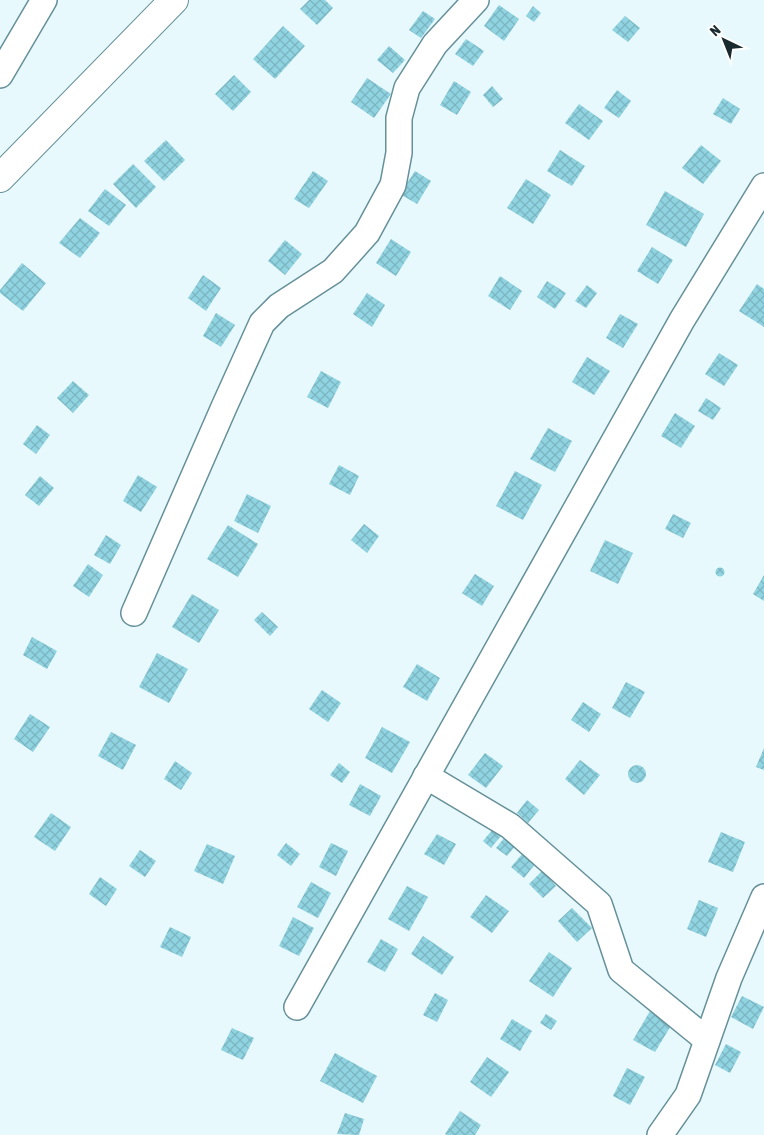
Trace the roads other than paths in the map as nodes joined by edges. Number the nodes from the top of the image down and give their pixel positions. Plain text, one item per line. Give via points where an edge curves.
1 (44, 0) edge
2 (174, 0) edge
3 (476, 0) edge
4 (0, 75) edge
5 (0, 178) edge
6 (764, 186) edge
7 (134, 613) dead end
8 (426, 776) junction
9 (763, 902) edge
10 (297, 1007) dead end
11 (707, 1040) junction
12 (660, 1135) edge

1 - 4 street
2 - 5 main road
3 - 7 street via 435,44 407,88 399,118 399,153 393,185 367,233 333,271 279,306 262,323
6 - 8 street via 682,320
8 - 10 street
8 - 11 street via 510,826 599,904 621,970
9 - 11 street via 729,978
11 - 12 street via 688,1095

